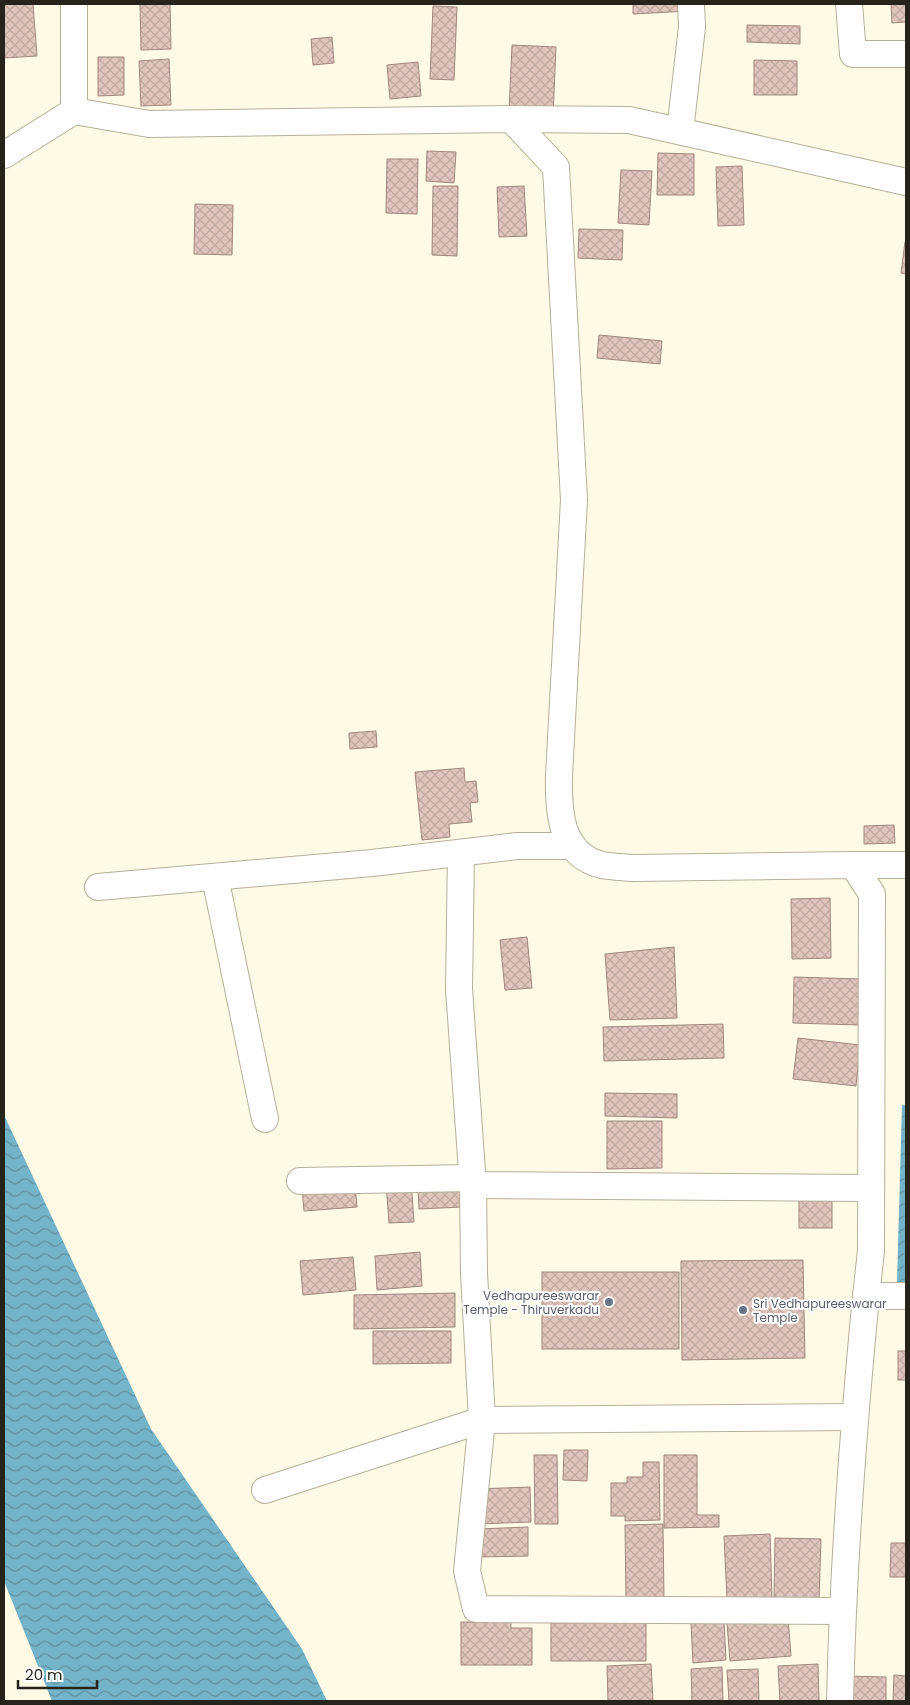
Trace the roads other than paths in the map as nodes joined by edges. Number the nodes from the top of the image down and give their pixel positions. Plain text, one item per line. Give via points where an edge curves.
1 (74, 4) edge
2 (691, 4) edge
3 (849, 4) edge
4 (906, 54) edge
5 (74, 111) junction
6 (511, 119) junction
7 (680, 131) junction
8 (4, 155) edge
9 (906, 182) edge
10 (573, 846) junction
11 (461, 853) junction
12 (906, 864) edge
13 (854, 865) junction
14 (215, 877) junction
15 (98, 887) dead end
16 (265, 1119) dead end
17 (300, 1181) dead end
18 (472, 1181) junction
19 (871, 1188) junction
20 (866, 1296) junction
21 (906, 1296) edge
22 (855, 1417) junction
23 (482, 1420) junction
24 (264, 1490) dead end
25 (842, 1611) junction
26 (840, 1701) edge

1 - 5 street
2 - 7 street via 692,27
3 - 4 street via 852,54
5 - 6 street via 149,124
5 - 8 street
6 - 7 street via 629,120
6 - 10 street via 556,167 574,500 558,799 562,826
7 - 9 street
10 - 11 street via 517,846
10 - 13 street via 594,862 617,867
11 - 14 street
11 - 18 street via 459,989
12 - 13 street
13 - 19 street via 872,894
14 - 15 street
14 - 16 street
17 - 18 street
18 - 19 street
18 - 23 street
19 - 20 street via 871,1251
20 - 21 street
20 - 22 street
22 - 23 street
22 - 25 street
23 - 24 street
23 - 25 street via 467,1570 476,1609
25 - 26 street

